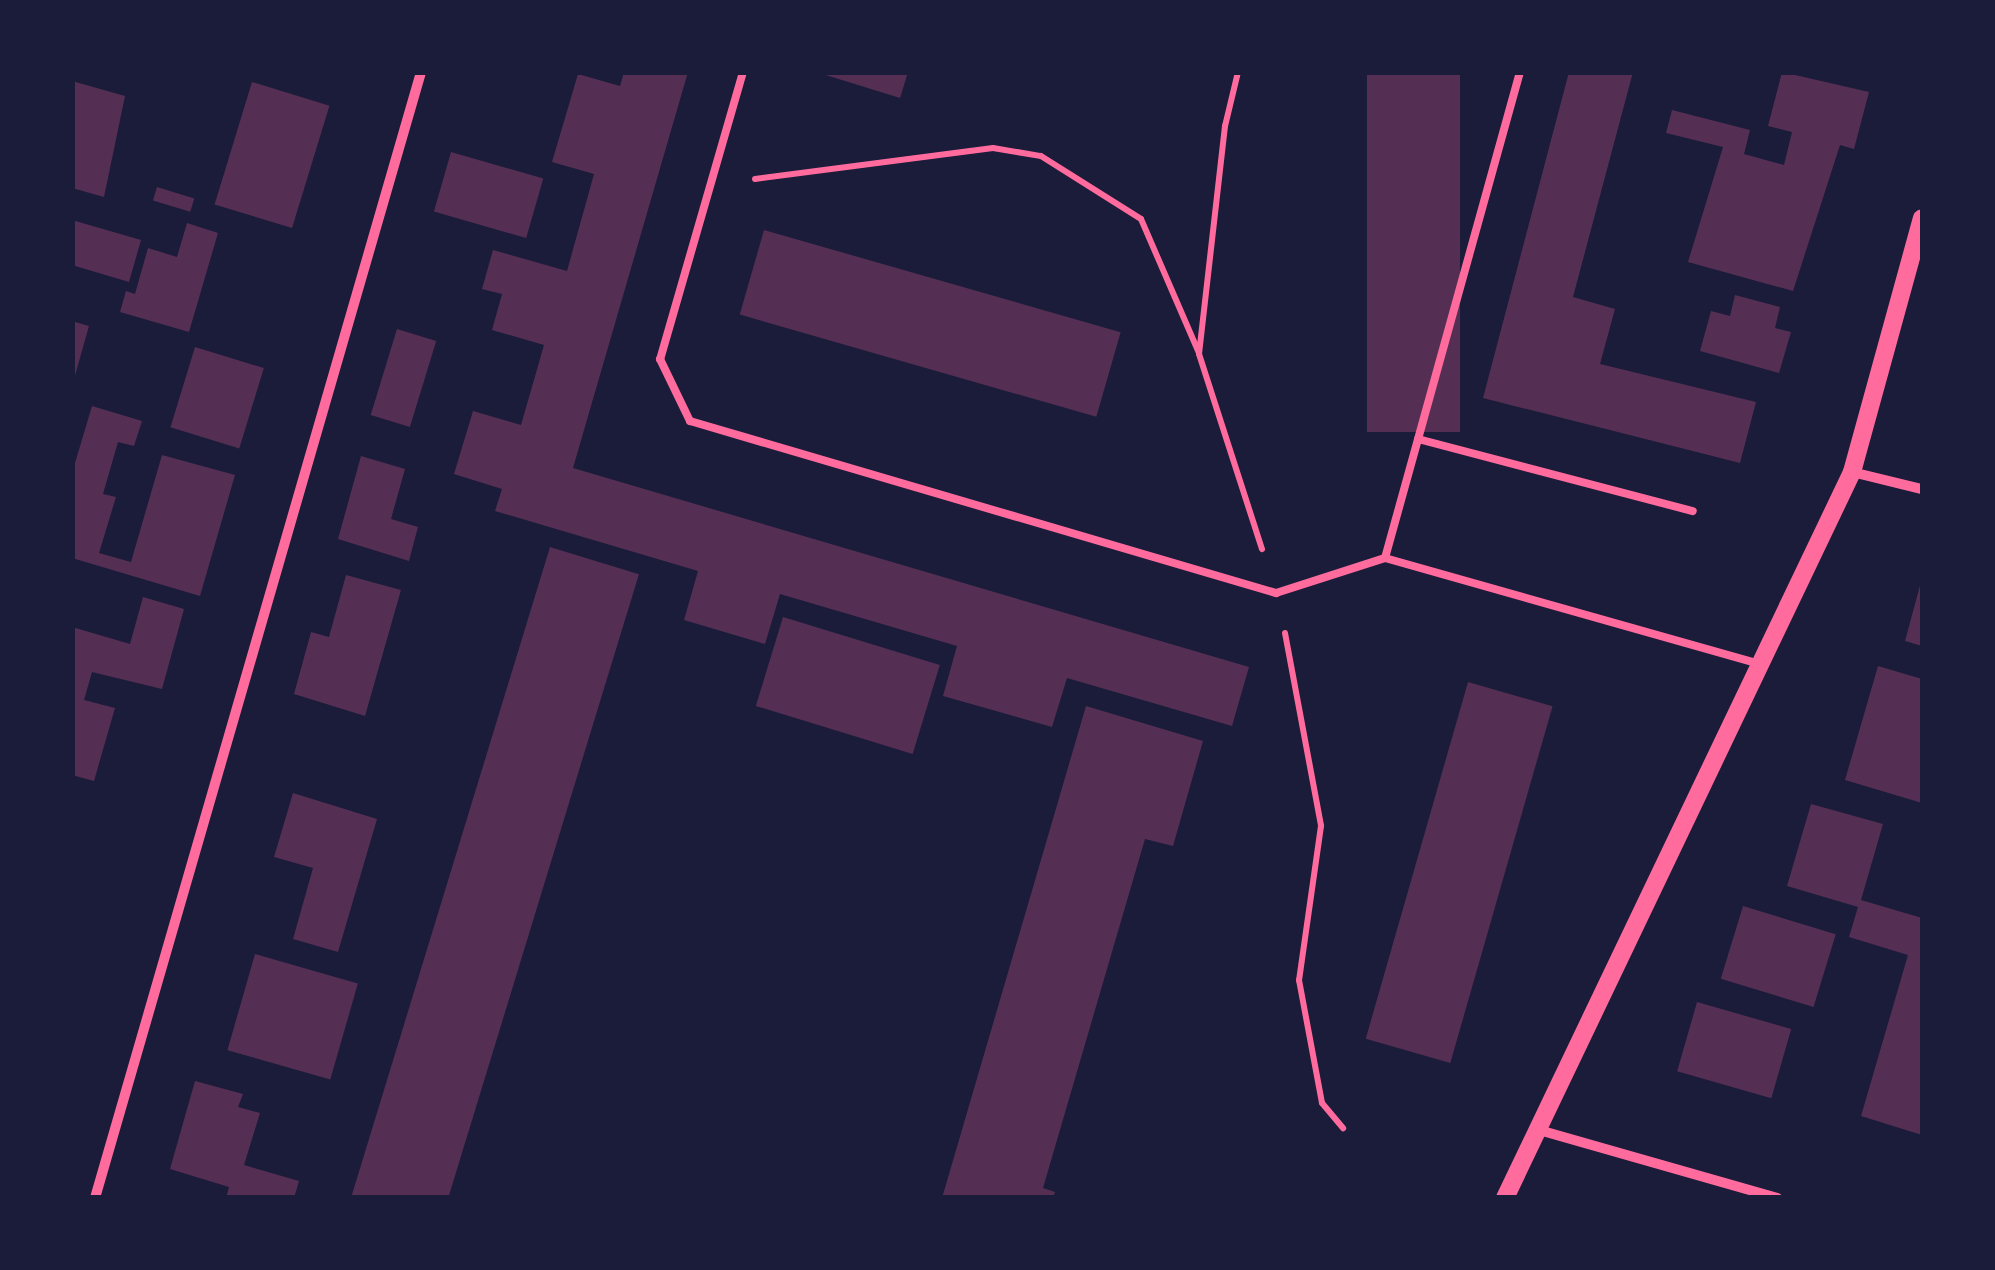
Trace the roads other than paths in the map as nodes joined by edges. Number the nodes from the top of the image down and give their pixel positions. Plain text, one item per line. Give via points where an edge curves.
1 (421, 72) edge
2 (743, 72) edge
3 (1520, 72) edge
4 (1922, 218) edge
5 (1418, 440) junction
6 (1852, 472) junction
7 (1922, 489) edge
8 (1693, 511) dead end
9 (1385, 558) junction
10 (1763, 665) junction
11 (1539, 1130) junction
12 (95, 1198) edge
13 (1505, 1198) edge
14 (1778, 1198) edge

1 - 12 street
2 - 9 lane via 660,359 690,422 1276,593
3 - 5 lane
4 - 6 street
5 - 8 lane
5 - 9 lane
6 - 7 street
6 - 10 street
9 - 10 lane
10 - 11 street
11 - 13 street
11 - 14 street

